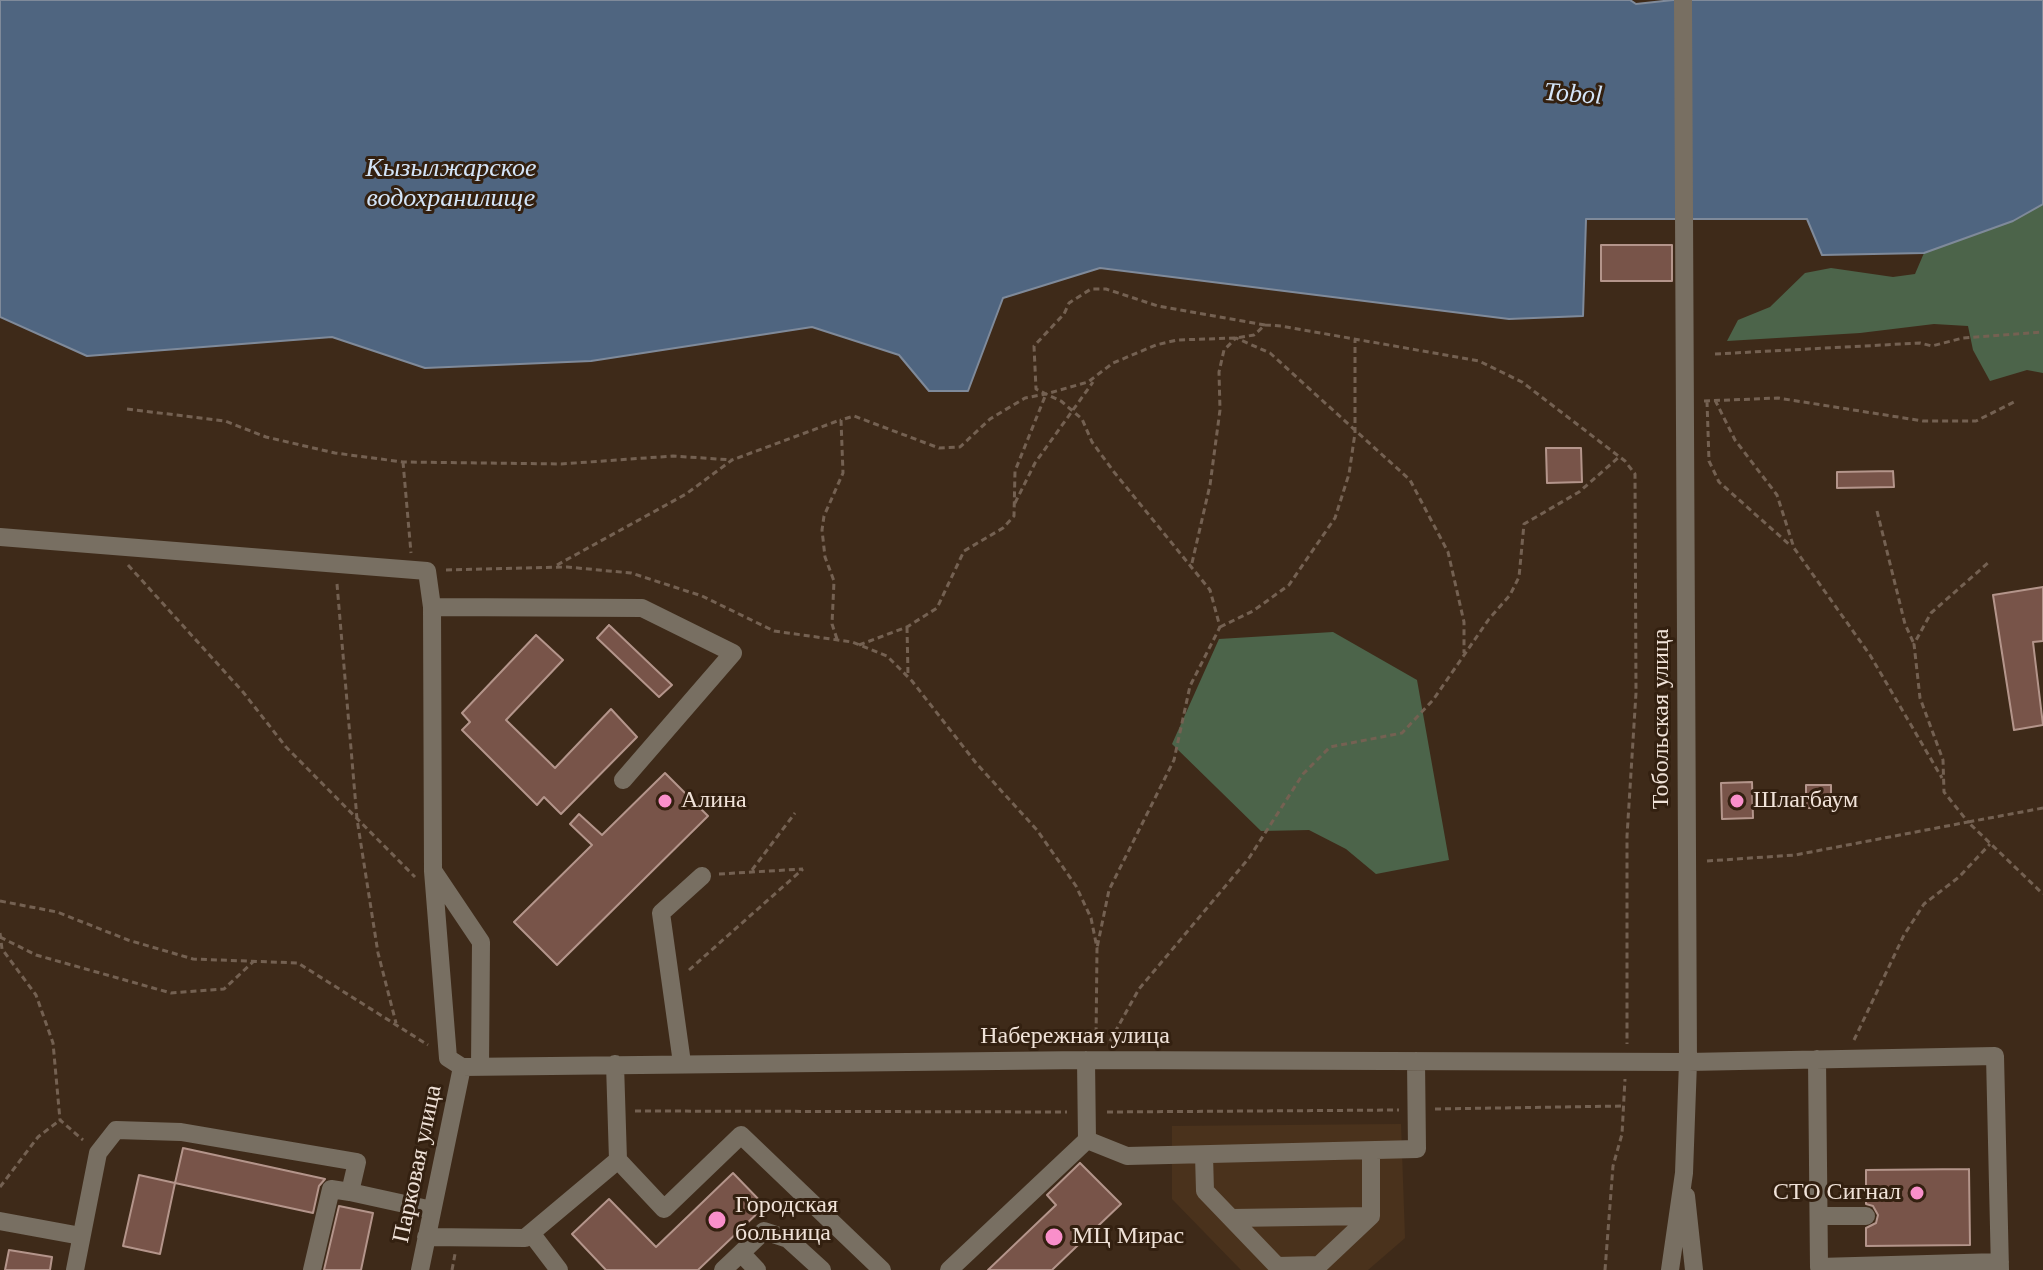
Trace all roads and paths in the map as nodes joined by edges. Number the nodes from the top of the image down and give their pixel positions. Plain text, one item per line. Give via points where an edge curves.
1 (1683, 0) edge
2 (1265, 325) junction
3 (2043, 332) edge
4 (1236, 338) junction
5 (1355, 340) junction
6 (1715, 354) dead end
7 (1095, 379) junction
8 (1046, 394) junction
9 (1715, 400) junction
10 (1707, 401) junction
11 (2014, 402) dead end
12 (1684, 403) junction
13 (127, 409) dead end
14 (1072, 409) junction
15 (841, 420) junction
16 (1355, 433) junction
17 (1619, 457) junction
18 (732, 460) junction
19 (403, 462) junction
20 (1014, 505) junction
21 (1877, 511) dead end
22 (0, 537) edge
23 (90, 544) junction
24 (1794, 548) junction
25 (1989, 562) dead end
26 (337, 564) junction
27 (1191, 564) junction
28 (554, 567) junction
29 (419, 570) junction
30 (432, 607) junction
31 (907, 627) junction
32 (1220, 627) junction
33 (837, 639) junction
34 (1914, 644) junction
35 (859, 645) junction
36 (1464, 653) junction
37 (908, 676) junction
38 (623, 780) dead end
39 (1943, 781) junction
40 (2043, 808) edge
41 (795, 813) dead end
42 (357, 819) junction
43 (1968, 822) junction
44 (1990, 844) junction
45 (1687, 863) junction
46 (752, 870) junction
47 (433, 871) junction
48 (702, 876) joint
49 (2043, 894) edge
50 (435, 898) junction
51 (0, 901) edge
52 (0, 936) edge
53 (1097, 948) junction
54 (254, 961) junction
55 (672, 986) junction
56 (396, 1025) junction
57 (1107, 1047) dead end
58 (1091, 1056) junction
59 (1846, 1058) junction
60 (1817, 1059) junction
61 (1416, 1061) junction
62 (1627, 1062) junction
63 (1688, 1062) junction
64 (682, 1063) junction
65 (463, 1064) junction
66 (615, 1064) junction
67 (1623, 1106) junction
68 (1417, 1110) junction
69 (616, 1111) junction
70 (1087, 1112) junction
71 (60, 1120) junction
72 (1087, 1140) junction
73 (1371, 1151) junction
74 (98, 1153) junction
75 (1204, 1155) junction
76 (618, 1160) junction
77 (1684, 1173) junction
78 (0, 1187) edge
79 (350, 1192) junction
80 (432, 1210) junction
81 (1371, 1216) junction
82 (1819, 1216) junction
83 (1866, 1216) dead end
84 (1232, 1218) junction
85 (0, 1221) edge
86 (531, 1233) junction
87 (81, 1236) junction
88 (426, 1237) junction
89 (741, 1253) junction
90 (2000, 1266) edge
91 (75, 1270) edge
92 (312, 1270) edge
93 (420, 1270) edge
94 (559, 1270) edge
95 (723, 1270) edge
96 (757, 1270) edge
97 (822, 1270) edge
98 (882, 1270) edge
99 (949, 1270) edge
100 (1605, 1270) edge
101 (1670, 1270) edge
102 (1694, 1270) edge

1 - 12 street, Тобольская улица
2 - 4 path via 1254,335
2 - 5 path
2 - 8 path via 1091,289 1069,303 1034,346 1036,389
3 - 6 path via 1963,338 1932,346
4 - 7 path via 1156,345 1113,363
4 - 16 path via 1270,353
4 - 27 path via 1224,350 1219,372 1220,410 1210,485
5 - 16 path
5 - 17 path via 1479,361 1522,382
7 - 8 path
7 - 14 path
8 - 14 path
8 - 15 path via 1009,405 960,447 926,444 854,416
8 - 20 path via 1015,471
9 - 10 path
9 - 11 path via 1778,398 1923,421 1976,421
9 - 24 path via 1735,440 1777,495
10 - 12 path
10 - 24 path via 1709,461 1719,482
12 - 45 street, Тобольская улица
13 - 19 path via 225,421 335,453
14 - 20 path
14 - 27 path via 1114,472
15 - 18 path
15 - 33 path via 843,473 822,530 834,581 832,624
16 - 32 path via 1335,518 1320,541 1289,585
16 - 36 path via 1410,480 1431,514 1448,552 1464,622
17 - 36 path via 1579,492 1524,524 1515,586
17 - 62 path via 1635,474
18 - 19 path via 673,456 561,464
18 - 28 path via 686,494
19 - 29 path
20 - 31 path via 1014,516 1003,528 964,551 937,608
21 - 34 path
22 - 23 street
23 - 26 street
23 - 42 path via 129,566 286,747
24 - 39 path via 1870,655
25 - 34 path via 1931,613
26 - 29 street
26 - 42 path
27 - 32 path via 1210,590
28 - 29 path
28 - 33 path via 631,573 702,596 774,631
29 - 30 street
30 - 38 street via 642,608 733,653
30 - 47 street
31 - 35 path
31 - 37 path
32 - 53 path via 1190,686 1174,760 1109,890
33 - 35 path
34 - 39 path via 1920,698 1943,760
35 - 37 path via 887,656
36 - 57 path via 1433,700 1402,733 1330,747 1303,774 1249,858 1139,989
37 - 53 path via 1037,830 1076,886
39 - 43 path via 1944,792
40 - 43 path
41 - 46 path
42 - 50 path
42 - 56 path via 378,953
43 - 44 path
43 - 45 path via 1795,855
44 - 49 path
44 - 59 path via 1924,904
45 - 63 street, Тобольская улица
46 - 48 path
46 - 55 path via 803,869
47 - 50 street
47 - 65 street via 481,942
48 - 55 street via 661,913
50 - 65 street
51 - 54 path via 57,912 193,959
52 - 54 path via 59,963 171,993 224,989
52 - 71 path via 2,949 36,995 53,1043
53 - 58 path via 1099,1020
54 - 56 path via 298,963
55 - 64 street
56 - 65 path
58 - 61 street, Набережная улица
58 - 64 street, Набережная улица
58 - 70 street
59 - 60 street, Набережная улица
59 - 90 street, Набережная улица via 1995,1056
60 - 63 street, Набережная улица
60 - 82 street
61 - 62 street, Набережная улица
61 - 68 street
62 - 63 street, Набережная улица
62 - 67 path
63 - 77 street, Тобольская улица
64 - 66 street, Набережная улица
65 - 66 street, Набережная улица
65 - 80 street, Парковая улица
66 - 69 street
67 - 68 path
67 - 100 path
68 - 70 path
68 - 73 street via 1417,1149
69 - 70 path
69 - 76 street
70 - 72 street
71 - 74 path
71 - 78 path via 38,1137
72 - 75 street via 1127,1156
72 - 99 street
73 - 75 street
73 - 81 street
74 - 79 street via 116,1130 181,1132 267,1144 357,1162
74 - 87 street
75 - 84 street via 1205,1191
76 - 86 street
76 - 98 street via 664,1209 741,1135
77 - 101 street
77 - 102 street
79 - 80 street
79 - 92 street via 331,1189
80 - 88 street, Парковая улица
81 - 84 street
81 - 84 street via 1319,1265 1277,1266
82 - 83 street
82 - 90 street via 1819,1267
85 - 87 street
86 - 88 street via 525,1238
86 - 94 street
87 - 91 street
88 - 93 street, Парковая улица
89 - 95 street
89 - 96 street
89 - 97 street via 764,1231 788,1239

